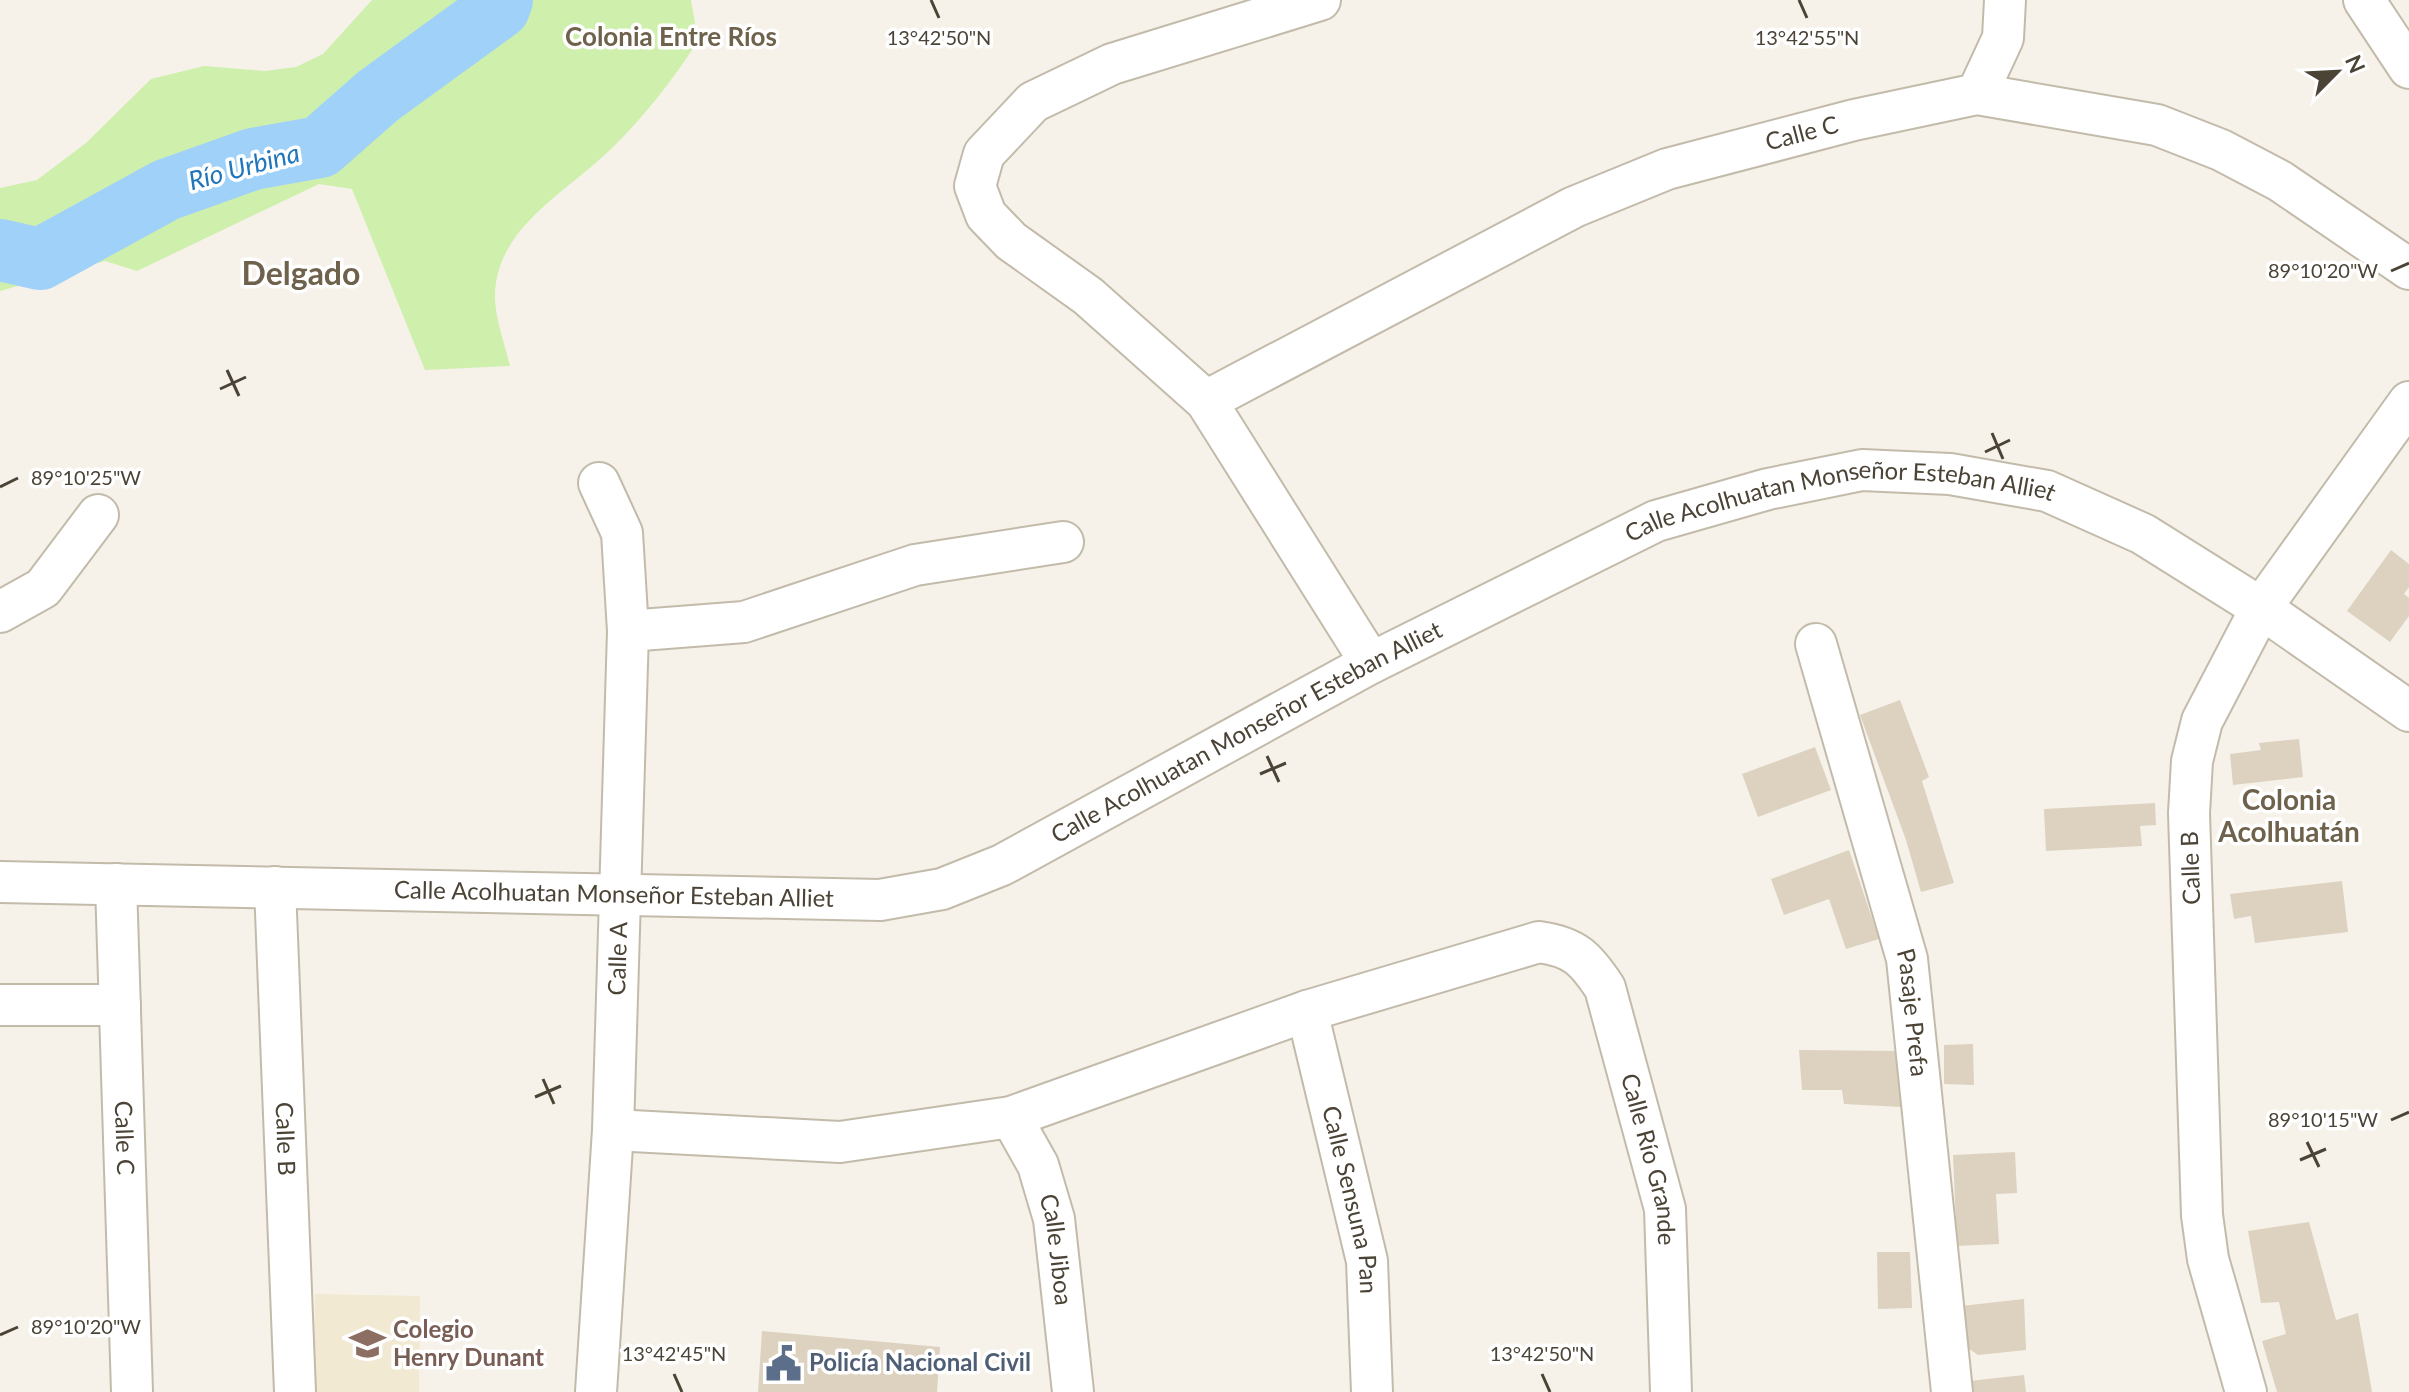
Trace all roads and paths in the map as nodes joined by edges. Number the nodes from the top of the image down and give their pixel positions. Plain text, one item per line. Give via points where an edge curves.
1 (1320, 0) edge
2 (2005, 0) edge
3 (2364, 0) edge
4 (2409, 68) edge
5 (1977, 94) junction
6 (2409, 269) edge
7 (1206, 401) junction
8 (2409, 402) edge
9 (599, 483) dead end
10 (98, 515) dead end
11 (1063, 542) dead end
12 (2261, 608) junction
13 (0, 612) edge
14 (628, 631) junction
15 (1816, 644) dead end
16 (1371, 663) junction
17 (2409, 711) edge
18 (0, 882) edge
19 (116, 884) junction
20 (275, 887) junction
21 (620, 893) junction
22 (0, 1005) edge
23 (120, 1005) junction
24 (1307, 1011) junction
25 (1011, 1117) junction
26 (613, 1130) junction
27 (132, 1392) edge
28 (295, 1392) edge
29 (596, 1392) edge
30 (1073, 1392) edge
31 (1372, 1392) edge
32 (1671, 1392) edge
33 (1952, 1392) edge
34 (2246, 1392) edge

1 - 7 street via 1112,64 1033,102 984,154 975,186 986,215
2 - 5 street via 2003,38
3 - 4 street
5 - 6 street, Calle C via 2157,125 2221,150 2280,181
5 - 7 street, Calle C via 1667,169 1574,207
7 - 16 street
8 - 12 street, Calle B
9 - 14 street, Calle A via 622,533
10 - 13 street via 43,588
11 - 14 street via 915,565 744,622
12 - 16 street, Calle Acolhuatan Monseñor Esteban Alliet via 2143,534 2047,491 1950,474 1862,470 1768,489 1656,521
12 - 17 street, Calle Acolhuatan Monseñor Esteban Alliet
12 - 34 street, Calle B via 2202,721 2192,761 2189,813 2202,1215 2208,1259
14 - 21 street, Calle A
15 - 33 street, Pasaje Prefa via 1907,959
16 - 21 street, Calle Acolhuatan Monseñor Esteban Alliet via 1002,865 942,889 880,900
18 - 19 street, Calle Acolhuatan Monseñor Esteban Alliet
19 - 20 street, Calle Acolhuatan Monseñor Esteban Alliet
19 - 23 street, Calle C
20 - 21 street, Calle Acolhuatan Monseñor Esteban Alliet
20 - 28 street, Calle B
21 - 26 street, Calle A
22 - 23 street
23 - 27 street, Calle C
24 - 25 street
24 - 31 street, Calle Sensuna Pan via 1367,1261
24 - 32 street, Calle Río Grande via 1539,942 1565,945 1591,965 1605,988 1665,1209
25 - 26 street via 840,1142
25 - 30 street, Calle Jiboa via 1038,1165 1054,1219
26 - 29 street, Calle A

